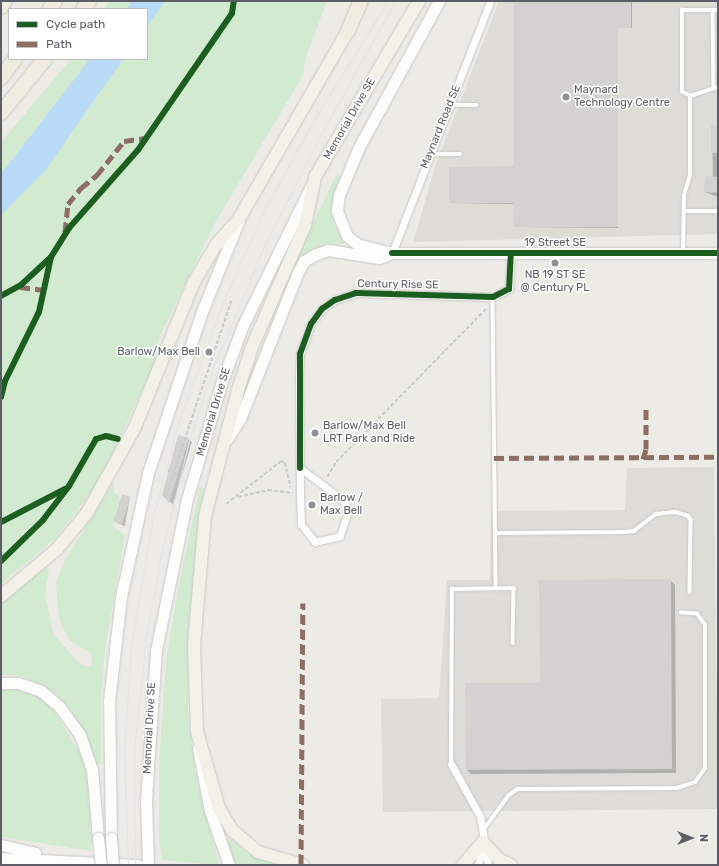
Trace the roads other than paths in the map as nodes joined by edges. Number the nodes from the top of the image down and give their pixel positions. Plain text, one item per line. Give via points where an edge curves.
1 (5, 1) edge
2 (361, 1) edge
3 (365, 1) edge
4 (419, 1) edge
5 (439, 1) edge
6 (490, 1) edge
7 (1, 7) edge
8 (713, 10) junction
9 (718, 10) edge
10 (348, 31) junction
11 (14, 60) edge
12 (43, 60) edge
13 (1, 78) edge
14 (716, 88) edge
15 (690, 96) junction
16 (476, 104) dead end
17 (450, 105) junction
18 (1, 113) edge
19 (430, 154) junction
20 (460, 154) dead end
21 (315, 178) junction
22 (684, 210) junction
23 (718, 211) edge
24 (240, 217) junction
25 (392, 253) junction
26 (511, 253) junction
27 (683, 253) junction
28 (718, 253) edge
29 (493, 297) junction
30 (221, 449) junction
31 (300, 468) junction
32 (495, 533) junction
33 (496, 588) junction
34 (690, 592) dead end
35 (1, 596) edge
36 (681, 613) dead end
37 (513, 643) dead end
38 (1, 683) edge
39 (197, 732) junction
40 (451, 764) joint
41 (484, 828) junction
42 (483, 842) junction
43 (1, 845) edge
44 (1, 858) edge
45 (57, 858) junction
46 (101, 865) edge
47 (113, 865) edge
48 (138, 865) edge
49 (148, 865) edge
50 (229, 865) edge
51 (303, 865) edge
52 (463, 865) edge
53 (478, 865) edge
54 (488, 865) edge
55 (511, 865) edge

1 - 7 highway
2 - 10 highway
3 - 10 main road
4 - 21 main road, Memorial Drive SE
5 - 25 main road via 360,147 339,195 336,211 347,236 357,244
6 - 17 street, Maynard Road SE
8 - 9 lane
8 - 14 lane
8 - 15 lane via 682,10 682,92
10 - 24 main road
11 - 13 highway
12 - 18 highway
14 - 15 lane
15 - 22 lane via 690,176
16 - 17 lane
17 - 19 street, Maynard Road SE
19 - 20 lane
19 - 25 street, Maynard Road SE
21 - 30 main road via 305,225 252,347
21 - 49 main road, Memorial Drive SE via 281,242 243,325 222,381 187,499 156,650 150,710
22 - 23 lane
22 - 27 lane
24 - 35 main road via 216,245 194,282 135,427 87,513 57,549
24 - 47 main road, bridge via 203,309 148,473 123,589 109,701
25 - 26 main road, 19 Street SE
25 - 30 main road via 365,258 328,250 304,261 240,419
26 - 27 main road, 19 Street SE
26 - 29 street via 508,289
27 - 28 main road, 19 Street SE
29 - 31 street, Century Rise SE via 356,293 335,300 322,309 311,324 300,354
29 - 32 lane
30 - 39 main road via 205,516 198,586 194,646
31 - 31 street, Century Rise SE via 301,524 309,537 323,543 340,536 348,511 335,492 321,486
32 - 33 lane
32 - 34 lane via 623,532 634,531 656,514 688,516 691,520
33 - 37 lane via 514,588
33 - 40 lane via 452,589
36 - 41 lane via 697,614 704,625 705,768 695,782 677,788 518,789 509,795
38 - 46 main road, bridge via 18,683 40,690 59,706 80,735 92,769
39 - 50 main road via 201,772
39 - 51 main road via 219,808 232,830 258,852
40 - 41 street
41 - 42 street
42 - 52 main road
42 - 53 street
42 - 54 street
42 - 55 main road via 500,860
43 - 45 main road
44 - 45 main road
45 - 48 main road

